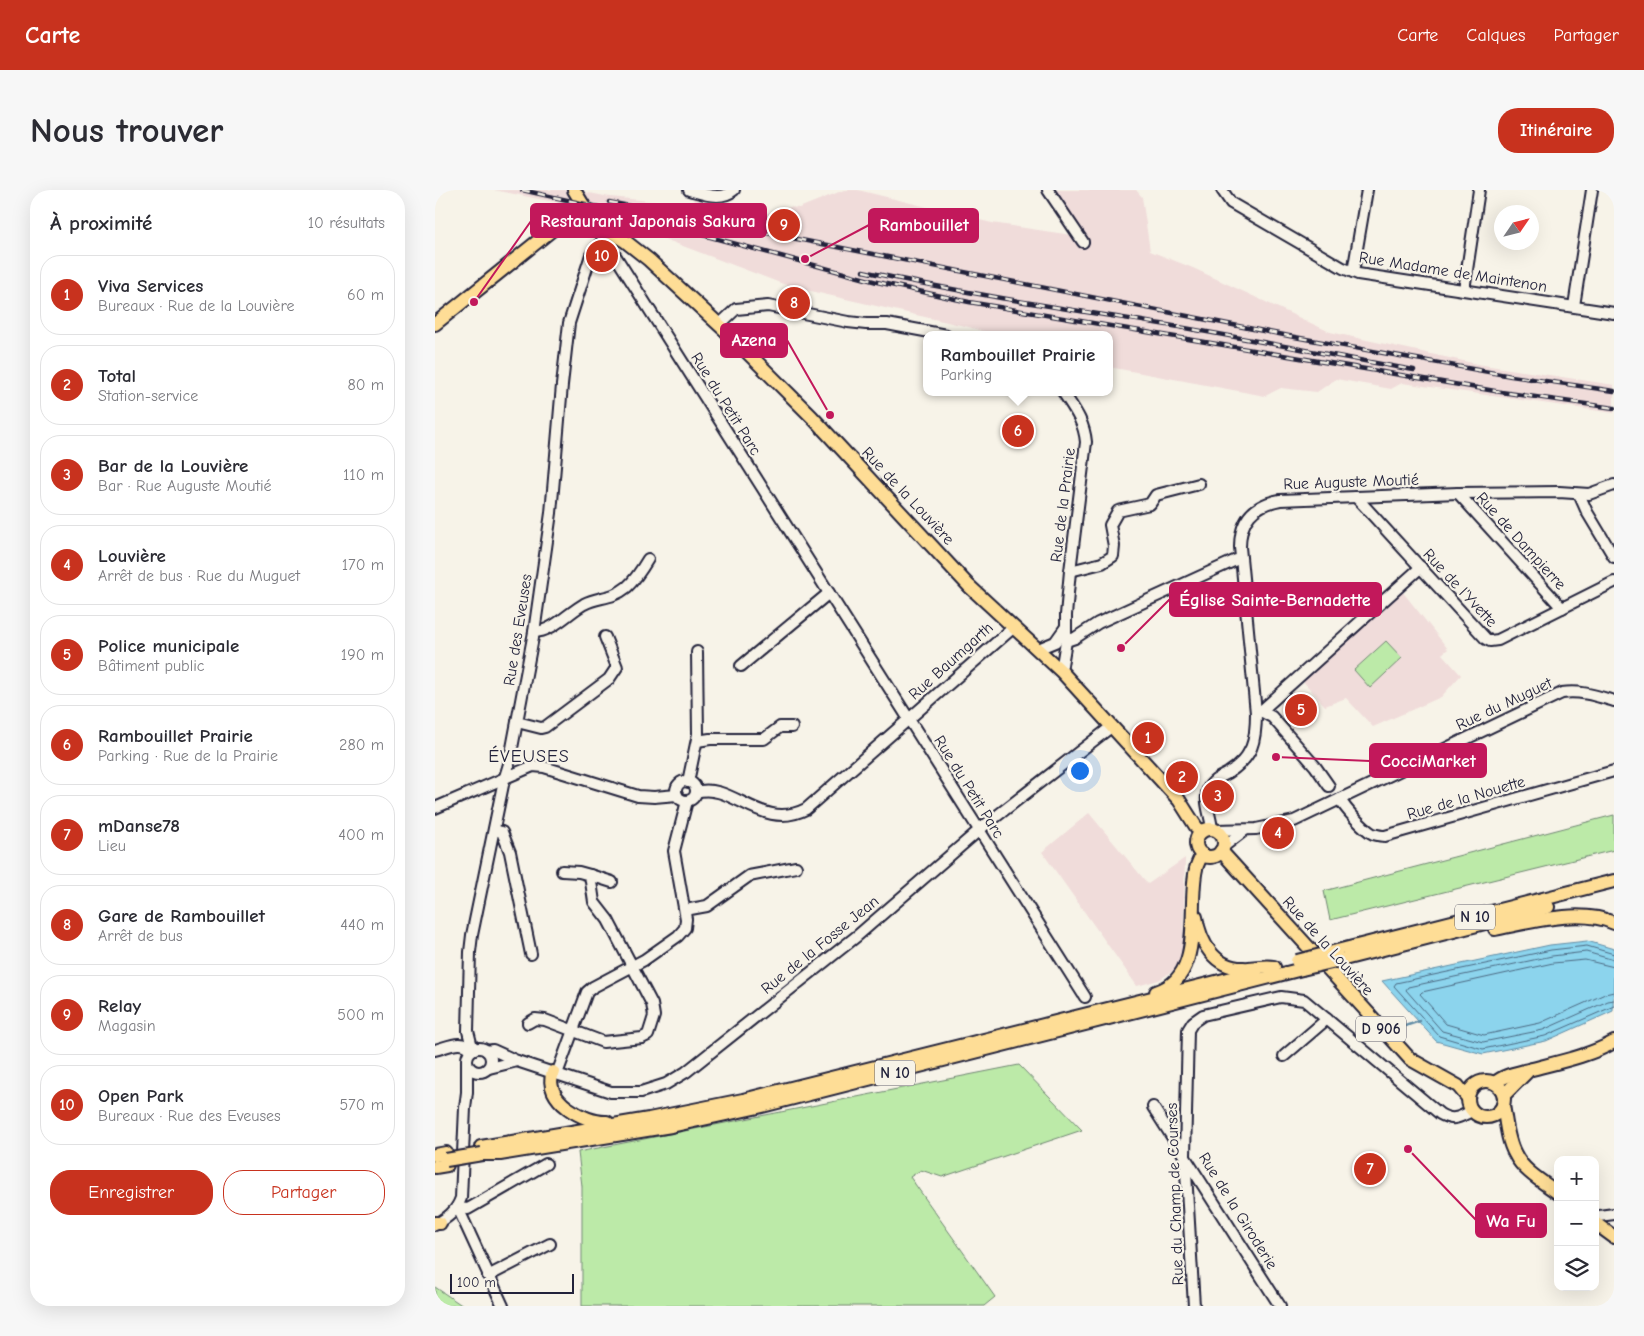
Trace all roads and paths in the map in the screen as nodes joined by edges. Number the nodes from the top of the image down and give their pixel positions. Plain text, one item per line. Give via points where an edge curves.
1 (689, 190) edge
2 (734, 190) edge
3 (1047, 190) edge
4 (1222, 190) edge
5 (1367, 190) edge
6 (1479, 190) edge
7 (1592, 190) edge
8 (580, 195) edge
9 (608, 240) junction
10 (1083, 242) dead end
11 (1353, 272) junction
12 (1464, 290) junction
13 (1574, 306) junction
14 (1614, 313) edge
15 (435, 324) edge
16 (719, 325) junction
17 (925, 331) edge
18 (1066, 396) edge
19 (1199, 484) dead end
20 (1614, 485) edge
21 (1458, 493) junction
22 (1579, 494) junction
23 (1356, 498) junction
24 (1614, 557) edge
25 (648, 559) dead end
26 (1241, 560) junction
27 (1421, 567) junction
28 (1070, 571) junction
29 (1614, 582) edge
30 (829, 593) junction
31 (1562, 608) junction
32 (1014, 627) junction
33 (1065, 628) junction
34 (534, 632) junction
35 (605, 637) dead end
36 (1066, 641) junction
37 (1038, 649) junction
38 (697, 652) dead end
39 (741, 666) dead end
40 (1061, 671) junction
41 (1614, 702) edge
42 (1259, 712) junction
43 (909, 719) junction
44 (517, 722) junction
45 (793, 727) dead end
46 (1111, 727) junction
47 (697, 741) junction
48 (1614, 771) edge
49 (503, 780) junction
50 (688, 782) junction
51 (1329, 786) dead end
52 (696, 792) junction
53 (677, 795) junction
54 (1341, 799) junction
55 (687, 801) junction
56 (435, 808) edge
57 (494, 830) junction
58 (1245, 830) junction
59 (979, 831) junction
60 (1209, 831) junction
61 (1222, 849) junction
62 (1202, 854) junction
63 (796, 868) dead end
64 (562, 871) dead end
65 (590, 875) junction
66 (1614, 881) edge
67 (612, 882) dead end
68 (1614, 890) edge
69 (1193, 899) junction
70 (685, 910) junction
71 (1614, 923) edge
72 (1431, 937) junction
73 (531, 954) dead end
74 (1340, 955) junction
75 (1300, 965) junction
76 (632, 966) junction
77 (1274, 967) junction
78 (1085, 998) dead end
79 (1126, 1003) junction
80 (1327, 1019) junction
81 (528, 1023) dead end
82 (573, 1029) junction
83 (468, 1031) junction
84 (1614, 1042) edge
85 (457, 1043) junction
86 (440, 1049) edge
87 (476, 1052) junction
88 (1284, 1056) dead end
89 (517, 1061) junction
90 (487, 1069) junction
91 (1529, 1070) junction
92 (555, 1073) junction
93 (1439, 1075) junction
94 (1478, 1083) junction
95 (1495, 1083) junction
96 (467, 1092) junction
97 (1504, 1100) junction
98 (1470, 1105) junction
99 (1153, 1107) dead end
100 (659, 1117) junction
101 (1488, 1117) junction
102 (1510, 1143) junction
103 (482, 1153) junction
104 (1185, 1156) junction
105 (441, 1160) edge
106 (545, 1164) dead end
107 (1554, 1191) edge
108 (457, 1208) junction
109 (1614, 1214) edge
110 (1599, 1216) edge
111 (437, 1224) edge
112 (1599, 1224) edge
113 (1614, 1237) edge
114 (550, 1244) dead end
115 (488, 1276) junction
116 (503, 1306) edge
117 (1194, 1306) edge
118 (1280, 1306) edge

1 - 2 street via 714,196 724,196
3 - 10 street
4 - 11 street, Rue Madame de Maintenon via 1231,203
5 - 11 street
6 - 12 street
7 - 13 street
8 - 9 main road, Rue de la Louvière
8 - 15 main road
9 - 16 main road, Rue de la Louvière via 649,260
9 - 30 street, Rue du Petit Parc
9 - 34 street, Rue des Eveuses via 591,255 569,323 551,513
11 - 12 street, Rue Madame de Maintenon
12 - 13 street, Rue Madame de Maintenon
13 - 14 street, Rue Madame de Maintenon
16 - 17 street via 736,309 768,306 848,322 887,324
16 - 32 main road, Rue de la Louvière via 818,424 969,586
18 - 28 street, Rue de la Prairie via 1082,422 1086,442
19 - 28 street via 1156,495 1150,504 1118,511 1110,525 1113,556 1102,563
20 - 22 street, Rue Auguste Moutié via 1595,493
21 - 22 street, Rue Auguste Moutié
21 - 23 street, Rue Auguste Moutié
21 - 31 street, Rue de Dampierre
22 - 24 street
23 - 26 street, Rue Auguste Moutié via 1280,500 1265,504 1252,512 1243,527
23 - 27 street, Rue de l'Yvette
25 - 34 street via 638,576 613,596 586,603 543,632
26 - 36 street via 1106,619
26 - 42 street, Rue Auguste Moutié
27 - 31 street, Rue de l'Yvette via 1490,641
27 - 42 street
28 - 33 street, Rue de la Prairie
29 - 31 street, Rue de l'Yvette
30 - 39 street
30 - 43 street, Rue du Petit Parc
32 - 37 main road, Rue de la Louvière
32 - 43 street, Rue Baumgarth
33 - 36 street, Rue de la Prairie
33 - 37 street via 1055,642
34 - 44 street, Rue des Eveuses
35 - 44 street via 617,667 609,679 545,727
36 - 40 street, Rue de la Prairie
37 - 40 main road, Rue de la Louvière
38 - 47 street
40 - 46 main road, Rue de la Louvière
41 - 54 street, Rue du Muguet via 1588,694 1562,693
42 - 51 street via 1272,717
42 - 60 street, Rue Auguste Moutié via 1249,754 1209,787
43 - 52 street, Rue Baumgarth via 801,812 772,815 717,792
43 - 59 street, Rue du Petit Parc
44 - 49 street, Rue des Eveuses
45 - 47 street via 780,727 764,739
46 - 59 street, Rue de la Fosse Jean
46 - 60 main road, Rue de la Louvière
47 - 50 street
48 - 54 street, Rue de la Nouette via 1385,836 1373,834
49 - 53 street via 538,766 638,796
49 - 56 street
49 - 57 street, Rue des Eveuses
50 - 52 street
50 - 53 street via 680,784
52 - 55 street
53 - 55 street
54 - 58 street, Rue du Muguet via 1293,821
55 - 70 street via 673,851
57 - 73 street via 502,832 510,852
57 - 83 street, Rue des Eveuses via 472,935
58 - 60 street, Rue du Muguet
58 - 61 street, Rue du Muguet
59 - 78 street, Rue du Petit Parc
59 - 92 street, Rue de la Fosse Jean via 857,936 675,1079 641,1092 620,1093 601,1090
60 - 61 main road via 1221,835
60 - 62 main road via 1196,844
61 - 62 main road via 1210,857
61 - 93 main road, Rue de la Louvière / D 906 via 1393,1042 1410,1059
62 - 69 main road via 1196,867
63 - 70 street via 749,876 707,906
64 - 65 street
65 - 67 street
65 - 76 street via 594,902
66 - 74 main road, N 10
68 - 72 main road, N 10
69 - 77 main road via 1201,937 1217,958 1228,966 1240,968
69 - 79 main road via 1190,950 1186,966 1177,980 1163,990
70 - 76 street via 683,932
71 - 72 main road via 1591,917 1571,917 1443,938
72 - 74 main road, N 10
74 - 75 main road, N 10, bridge
75 - 77 main road, N 10
75 - 103 main road, N 10 via 754,1108 671,1126 500,1154
76 - 82 street via 590,989
76 - 82 street via 652,1004 654,1016 648,1035 603,1042
77 - 79 main road, N 10
79 - 100 main road, N 10 via 743,1100
80 - 88 street
80 - 98 street, Rue du Champ de Courses via 1440,1114 1449,1119 1458,1118
80 - 104 street, Rue du Champ de Courses via 1304,1000 1281,997 1203,1015 1193,1022 1188,1030
81 - 82 street via 535,1019 545,1020
82 - 92 street
83 - 85 street
83 - 87 street, Rue des Eveuses
84 - 91 main road
85 - 86 street
85 - 87 street via 468,1045
86 - 87 street via 460,1048
87 - 89 street, Rue de la Fosse Jean via 493,1050
87 - 90 street via 491,1057
87 - 90 street via 470,1068 475,1072
87 - 96 street, Rue des Eveuses
89 - 90 street
89 - 92 street, Rue de la Fosse Jean
90 - 96 street
91 - 95 main road via 1511,1074
91 - 97 main road
92 - 100 main road via 551,1084 554,1093 567,1108 588,1119 605,1122
93 - 94 main road, Rue de la Louvière / D 906
93 - 98 main road, Rue de la Louvière / D 906 via 1458,1086
94 - 95 main road
94 - 98 main road via 1471,1089
95 - 97 main road
96 - 108 street, Rue des Eveuses via 462,1189
97 - 101 main road via 1497,1114
97 - 102 main road
98 - 101 main road via 1479,1116
99 - 104 street, Rue de la Giroderie
100 - 103 main road, N 10
101 - 102 main road
102 - 107 main road via 1526,1169
103 - 105 main road, N 10, bridge
104 - 117 street, Rue du Champ de Courses
104 - 118 street, Rue de la Giroderie
106 - 108 street via 468,1209
108 - 111 street
108 - 115 street
109 - 110 street
112 - 113 main road
114 - 115 street
115 - 116 street

